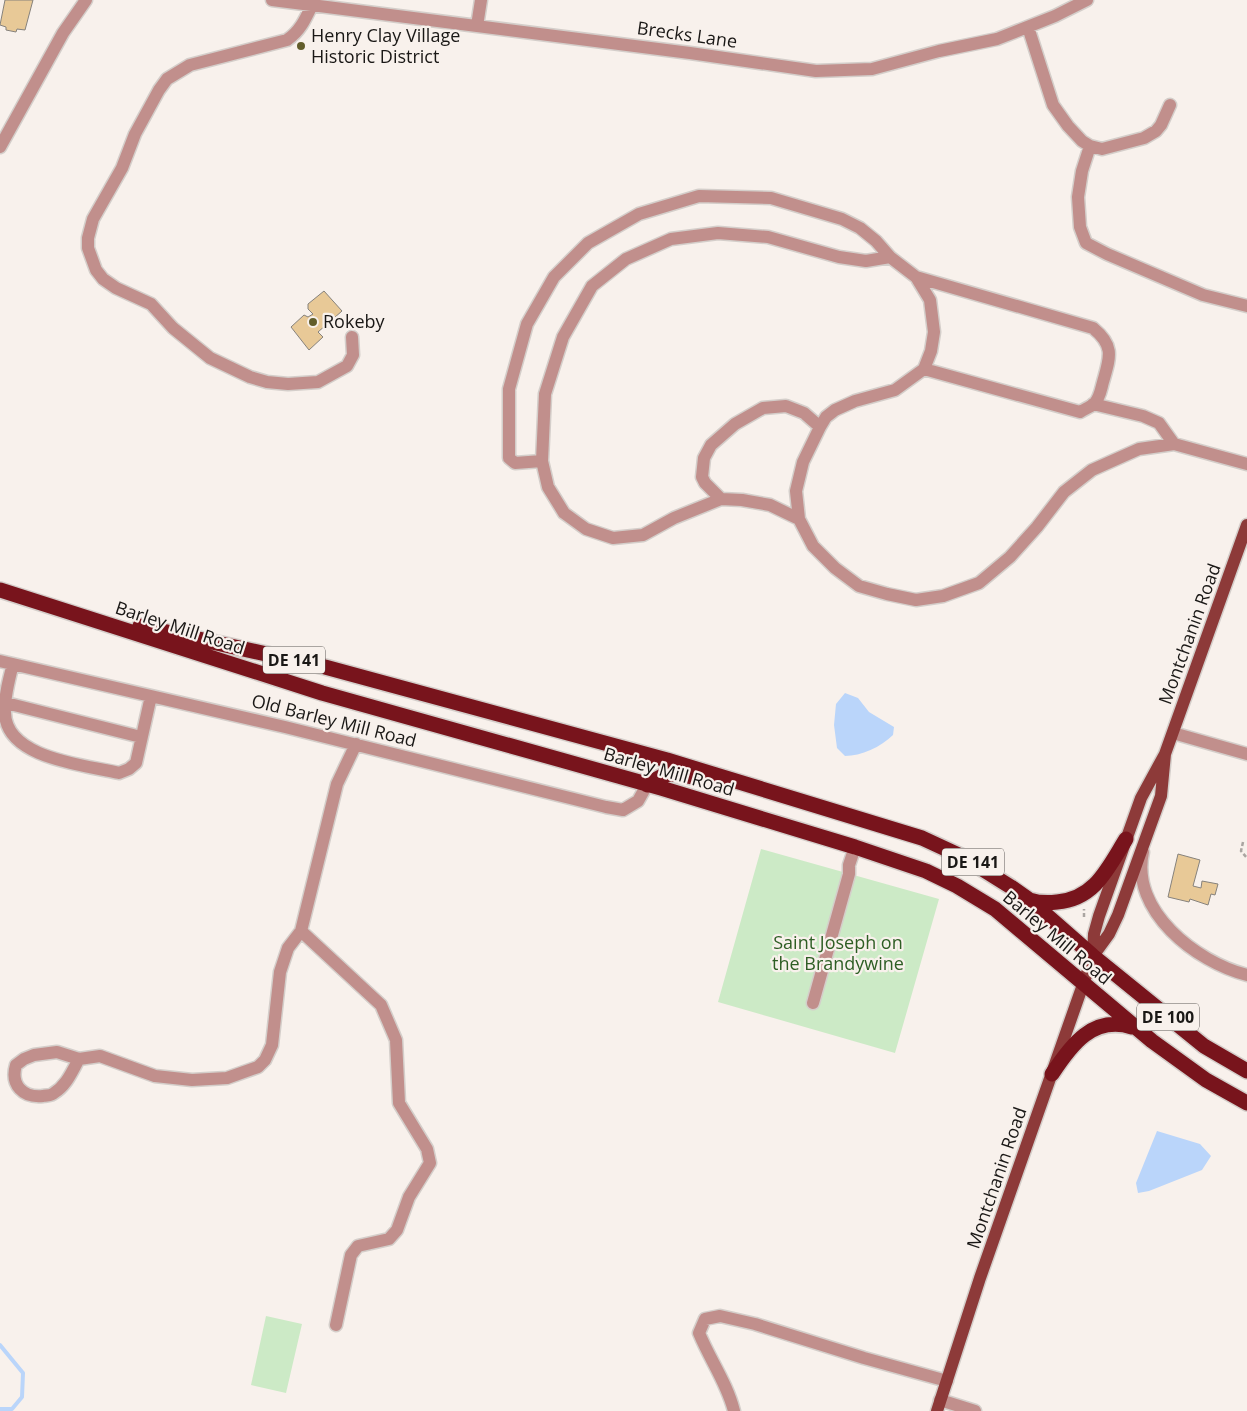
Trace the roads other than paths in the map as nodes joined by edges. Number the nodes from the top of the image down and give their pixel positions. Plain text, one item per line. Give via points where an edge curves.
1 (86, 0) edge
2 (272, 0) edge
3 (481, 0) edge
4 (1087, 0) edge
5 (312, 5) junction
6 (477, 26) junction
7 (1028, 27) junction
8 (1170, 105) dead end
9 (1090, 146) junction
10 (0, 147) edge
11 (890, 257) junction
12 (916, 277) junction
13 (1247, 306) edge
14 (352, 337) dead end
15 (924, 369) junction
16 (1093, 404) junction
17 (820, 427) junction
18 (1174, 444) junction
19 (542, 461) junction
20 (1247, 464) edge
21 (721, 499) junction
22 (799, 519) junction
23 (1247, 525) edge
24 (0, 590) edge
25 (20, 596) junction
26 (0, 661) edge
27 (13, 664) junction
28 (151, 696) junction
29 (6, 703) junction
30 (1173, 733) junction
31 (142, 737) junction
32 (356, 744) junction
33 (1166, 754) junction
34 (1247, 754) edge
35 (647, 784) junction
36 (829, 809) junction
37 (1147, 835) junction
38 (1126, 839) junction
39 (855, 847) junction
40 (1028, 899) junction
41 (301, 931) junction
42 (1094, 956) junction
43 (1247, 975) edge
44 (1084, 984) junction
45 (813, 1003) dead end
46 (1134, 1027) junction
47 (79, 1059) junction
48 (1247, 1071) edge
49 (1052, 1074) junction
50 (1247, 1103) edge
51 (336, 1325) dead end
52 (947, 1380) junction
53 (938, 1405) edge
54 (734, 1411) edge
55 (975, 1411) edge

1 - 10 street via 63,33
2 - 5 street, Brecks Lane
3 - 6 street
4 - 7 street, Brecks Lane
5 - 6 street, Brecks Lane
5 - 14 street via 303,25 287,40 190,65 167,79 135,134 122,168 93,219 88,248 103,279 151,304 173,328 210,358 250,377 288,384 318,382 347,366 353,355
6 - 7 street, Brecks Lane via 816,70 872,69 997,39
7 - 9 street via 1053,104 1068,126
8 - 9 street via 1161,125 1144,138 1102,148
9 - 13 street via 1078,197 1080,227 1086,243 1203,295
11 - 12 street
11 - 19 street via 866,261 839,257 768,237 718,233 671,239 626,259 592,286 563,337 545,394
11 - 19 street via 860,228 842,219 771,198 699,196 639,214 588,243 554,277 527,324 509,389 509,458 515,463
12 - 15 street via 930,300 934,332
12 - 16 street via 1093,328 1102,335 1110,356 1099,396
15 - 16 street via 1080,412
15 - 17 street via 895,390 835,410
16 - 18 street via 1160,423
17 - 21 street via 804,413 786,406 763,408 735,424 711,445 704,458 702,477
17 - 22 street via 803,462 796,491
18 - 20 street
18 - 22 street via 1139,448 1092,470 1064,492 1010,557 979,583 943,596 916,600 858,586 813,546
19 - 21 street via 548,487 564,513 586,529 613,538 643,535
21 - 22 street via 770,505
23 - 30 main road, Montchanin Road
24 - 25 highway, Barley Mill Road / DE 141
25 - 35 highway, Barley Mill Road / DE 141 via 322,693
25 - 36 highway, Barley Mill Road / DE 141 via 325,667 667,760
26 - 27 street, Old Barley Mill Road
27 - 28 street, Old Barley Mill Road
27 - 29 street
28 - 31 street
28 - 32 street, Old Barley Mill Road
29 - 31 street
29 - 31 street via 7,725 20,743 47,757 119,772 129,770 136,763
30 - 33 main road, Montchanin Road
30 - 34 street
32 - 35 street, Old Barley Mill Road via 623,810 638,801
32 - 41 street via 337,784
33 - 37 main road, Montchanin Road via 1161,796
33 - 38 main road, Montchanin Road via 1141,798
35 - 36 highway via 661,775 674,773 783,804
35 - 39 highway, Barley Mill Road / DE 141
36 - 40 highway, Barley Mill Road / DE 141 via 922,838 982,868
37 - 42 main road, Montchanin Road via 1116,921
37 - 43 street via 1142,880 1161,919 1193,950 1231,971
38 - 40 highway via 1102,877 1084,895 1050,903
38 - 42 main road, Montchanin Road via 1094,934
39 - 44 highway, Barley Mill Road / DE 141 via 926,871 978,898
39 - 45 street
40 - 42 highway, Barley Mill Road / DE 141
41 - 47 street via 288,948 280,972 272,1046 258,1067 227,1078 192,1080 155,1076 100,1056
41 - 51 street via 381,1005 396,1040 399,1103 428,1149 430,1163 409,1197 397,1230 389,1239 358,1246 351,1255
42 - 44 main road, Montchanin Road
42 - 48 highway, Barley Mill Road / DE 100 via 1204,1046
44 - 46 highway, Barley Mill Road / DE 141
44 - 49 main road, Montchanin Road
46 - 49 highway via 1109,1024 1091,1030 1074,1044
46 - 50 highway, Barley Mill Road / DE 100 via 1200,1076
47 - 47 street via 57,1052 34,1055 16,1065 14,1080 20,1090 36,1096 52,1095 64,1085
49 - 52 main road, Montchanin Road
52 - 53 main road, Montchanin Road
52 - 54 street via 755,1324 720,1316 705,1319 699,1333 731,1396
53 - 55 street

